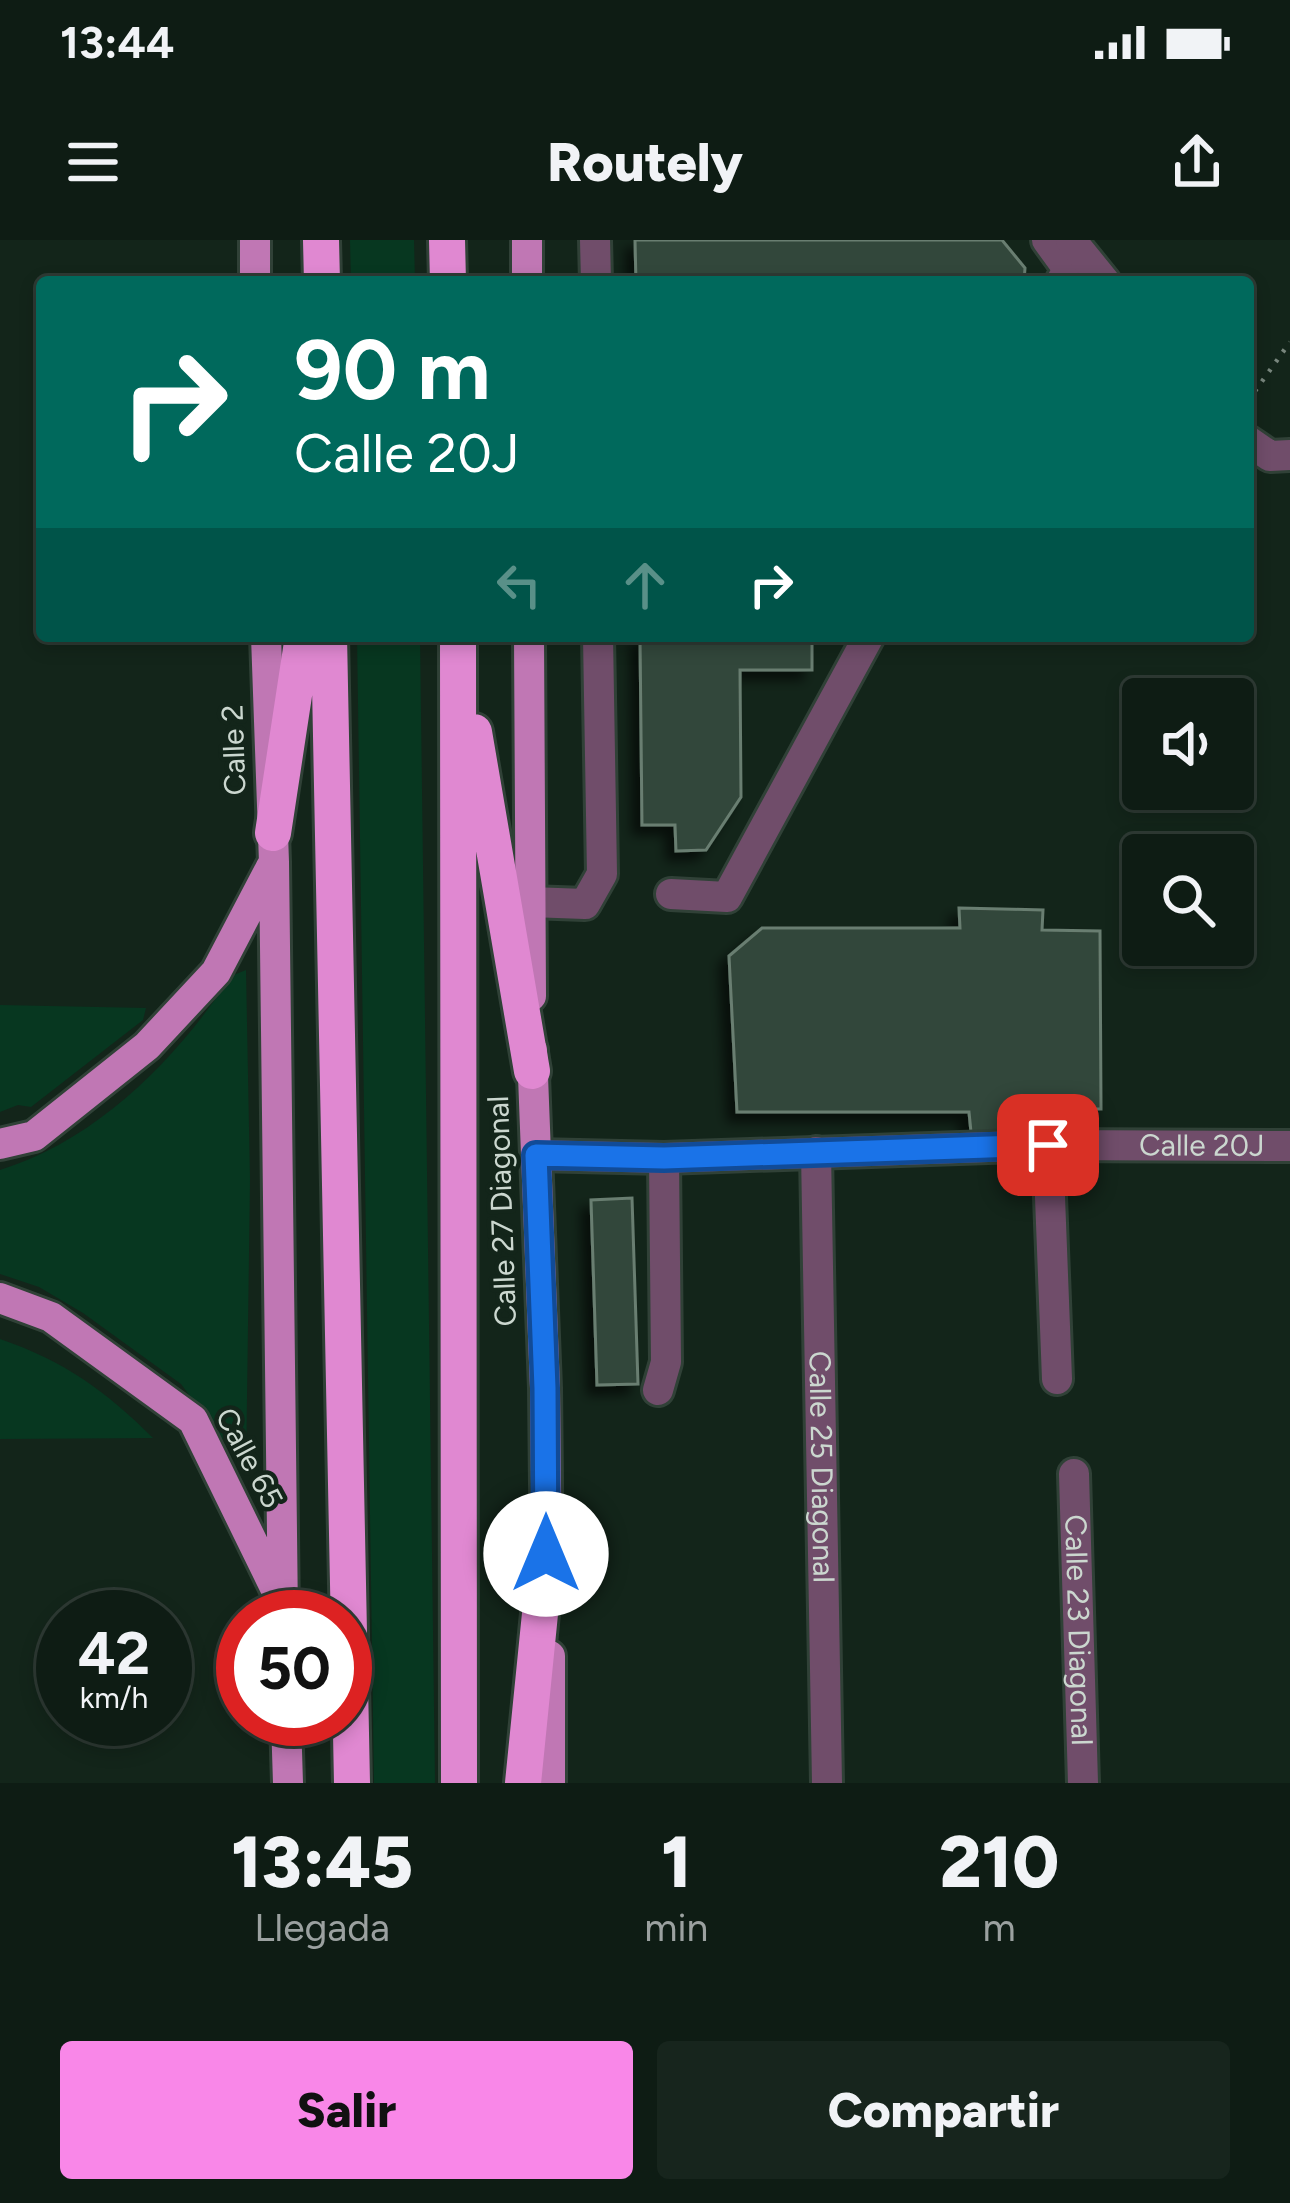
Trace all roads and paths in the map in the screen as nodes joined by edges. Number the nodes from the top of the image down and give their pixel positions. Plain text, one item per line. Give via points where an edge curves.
1 (255, 240) edge
2 (321, 240) edge
3 (447, 240) edge
4 (527, 240) edge
5 (596, 240) edge
6 (1047, 240) edge
7 (1071, 240) edge
8 (255, 276) edge
9 (322, 276) edge
10 (448, 276) edge
11 (527, 276) edge
12 (596, 276) edge
13 (1064, 276) edge
14 (1100, 276) edge
15 (1290, 342) edge
16 (1254, 393) edge
17 (1254, 445) edge
18 (1290, 455) edge
19 (266, 642) edge
20 (302, 642) edge
21 (329, 642) edge
22 (458, 642) edge
23 (459, 642) edge
24 (529, 642) edge
25 (598, 642) edge
26 (866, 642) edge
27 (273, 848) junction
28 (670, 894) dead end
29 (530, 902) junction
30 (532, 1071) junction
31 (0, 1144) edge
32 (1048, 1145) junction
33 (1290, 1146) edge
34 (816, 1152) junction
35 (536, 1155) junction
36 (664, 1158) junction
37 (0, 1298) edge
38 (1057, 1378) dead end
39 (658, 1390) dead end
40 (1074, 1474) dead end
41 (546, 1554) junction
42 (273, 1590) edge
43 (283, 1590) edge
44 (286, 1746) edge
45 (287, 1783) edge
46 (352, 1783) edge
47 (459, 1783) edge
48 (523, 1783) edge
49 (550, 1783) edge
50 (827, 1783) edge
51 (1083, 1783) edge

1 - 8 main road
2 - 9 highway
3 - 10 highway
4 - 11 main road
5 - 12 street
6 - 13 street via 1068,269
7 - 14 street
15 - 16 path
17 - 18 street via 1270,456
19 - 27 main road, Calle 2
20 - 27 highway
21 - 46 highway
22 - 47 highway
23 - 30 highway
24 - 29 main road, Calle 27 Diagonal
25 - 29 street via 602,874 585,904
26 - 28 street via 727,897
27 - 31 main road via 216,971 147,1046 34,1136
27 - 43 main road, Calle 2
29 - 30 main road, Calle 27 Diagonal
30 - 35 main road, Calle 27 Diagonal
32 - 33 street, Calle 20J
32 - 34 street, Calle 20J
32 - 38 street
34 - 36 street, Calle 20J
34 - 50 street, Calle 25 Diagonal
35 - 36 street, Calle 20J
35 - 41 main road, Calle 27 Diagonal
36 - 39 street via 666,1362
37 - 42 main road, Calle 65 via 50,1316 193,1420
40 - 51 street, Calle 23 Diagonal
41 - 48 highway
41 - 49 main road, Calle 27 Diagonal
44 - 45 main road

